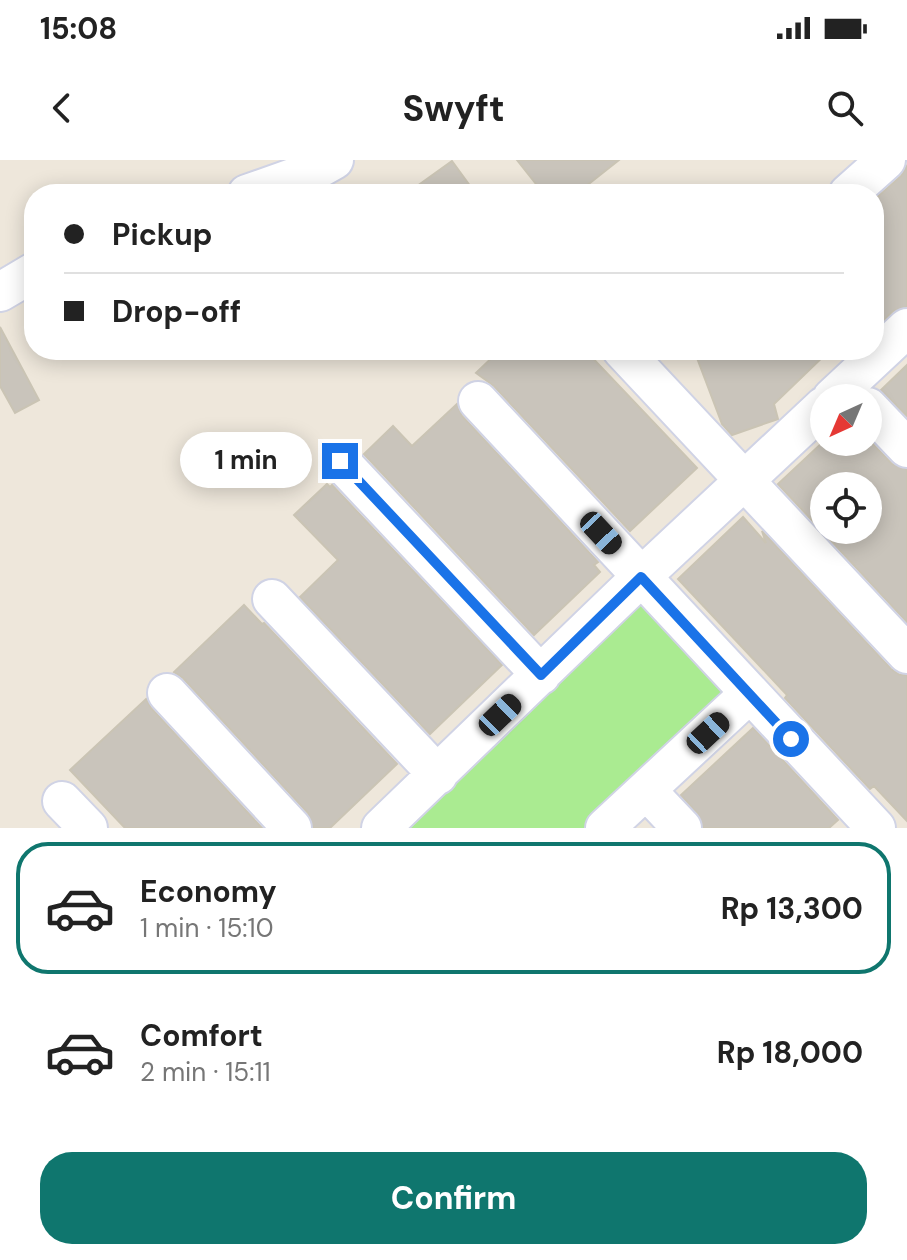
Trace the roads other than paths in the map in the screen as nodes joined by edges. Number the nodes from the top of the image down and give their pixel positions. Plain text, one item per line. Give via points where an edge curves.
1 (334, 160) edge
2 (886, 160) edge
3 (275, 184) edge
4 (859, 184) edge
5 (24, 278) edge
6 (0, 292) edge
7 (907, 328) edge
8 (884, 346) edge
9 (631, 360) edge
10 (871, 360) edge
11 (856, 384) edge
12 (478, 401) dead end
13 (810, 428) edge
14 (882, 428) edge
15 (907, 448) edge
16 (340, 461) dead end
17 (744, 481) junction
18 (641, 577) junction
19 (272, 599) dead end
20 (907, 654) edge
21 (541, 675) junction
22 (167, 693) dead end
23 (749, 694) junction
24 (438, 775) junction
25 (646, 790) junction
26 (62, 801) dead end
27 (88, 828) edge
28 (292, 828) edge
29 (381, 828) edge
30 (605, 828) edge
31 (682, 828) edge
32 (876, 828) edge

1 - 3 street
2 - 4 street
5 - 6 street
7 - 8 street
9 - 17 street
10 - 11 street
12 - 18 street
13 - 17 street
14 - 15 street
16 - 21 street
17 - 18 street
17 - 20 street
18 - 21 street
18 - 23 street
19 - 24 street
21 - 24 street
22 - 28 street
23 - 25 street
23 - 32 street
24 - 29 street
25 - 30 street
25 - 31 street
26 - 27 street

